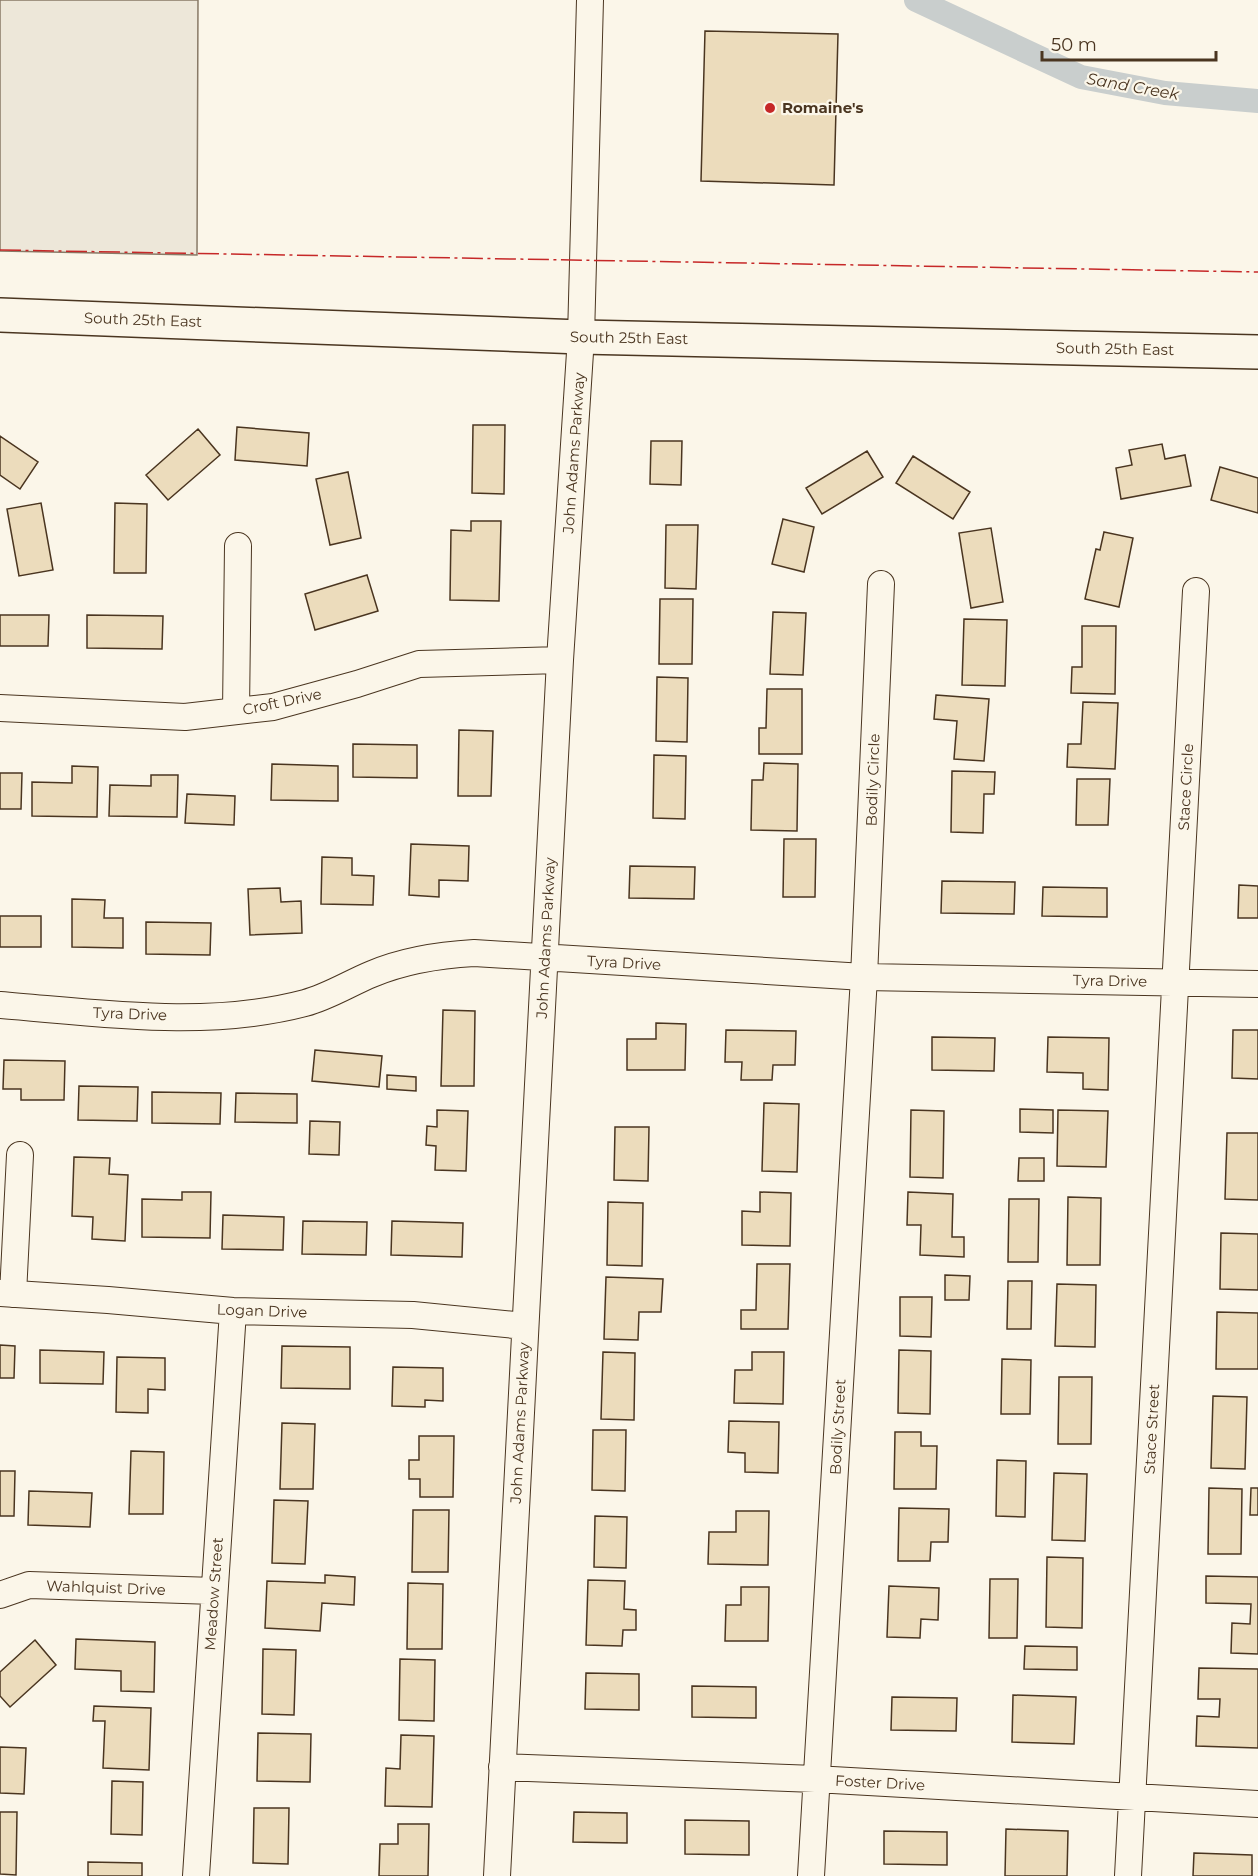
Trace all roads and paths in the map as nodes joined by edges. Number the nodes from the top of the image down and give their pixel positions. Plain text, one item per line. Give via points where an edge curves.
1 (590, 0) edge
2 (0, 315) edge
3 (581, 337) junction
4 (1258, 352) edge
5 (238, 546) dead end
6 (881, 584) dead end
7 (1196, 591) dead end
8 (560, 660) junction
9 (0, 708) edge
10 (236, 711) junction
11 (545, 958) junction
12 (864, 977) junction
13 (1177, 982) junction
14 (1258, 984) edge
15 (0, 1005) edge
16 (20, 1155) dead end
17 (7, 1294) edge
18 (232, 1311) junction
19 (525, 1326) junction
20 (214, 1591) junction
21 (0, 1595) edge
22 (502, 1767) junction
23 (815, 1779) junction
24 (1132, 1796) junction
25 (1258, 1804) edge
26 (196, 1876) edge
27 (497, 1876) edge
28 (811, 1876) edge
29 (1128, 1876) edge

1 - 3 street, John Adams Parkway
2 - 3 main road, South 25th East
3 - 4 main road, South 25th East
3 - 8 street, John Adams Parkway
5 - 10 street
6 - 12 street, Bodily Circle
7 - 13 street, Stace Circle
8 - 10 street, Croft Drive via 419,664 284,704
8 - 11 street, John Adams Parkway
9 - 10 street, Croft Drive via 185,717
11 - 12 street, Tyra Drive
11 - 15 street, Tyra Drive via 442,955 374,973 306,1003 206,1017 120,1015
11 - 19 street, John Adams Parkway
12 - 13 street, Tyra Drive
12 - 23 street, Bodily Street
13 - 14 street, Tyra Drive
13 - 24 street, Stace Street
16 - 17 street
17 - 18 street, Logan Drive
18 - 19 street, Logan Drive via 413,1315
18 - 20 street, Meadow Street
19 - 22 street, John Adams Parkway
20 - 21 street, Wahlquist Drive via 29,1585
20 - 26 street, Meadow Street
22 - 23 street, Foster Drive
22 - 27 street, John Adams Parkway
23 - 24 street, Foster Drive
23 - 28 street, Bodily Street
24 - 25 street, Foster Drive
24 - 29 street, Stace Street

